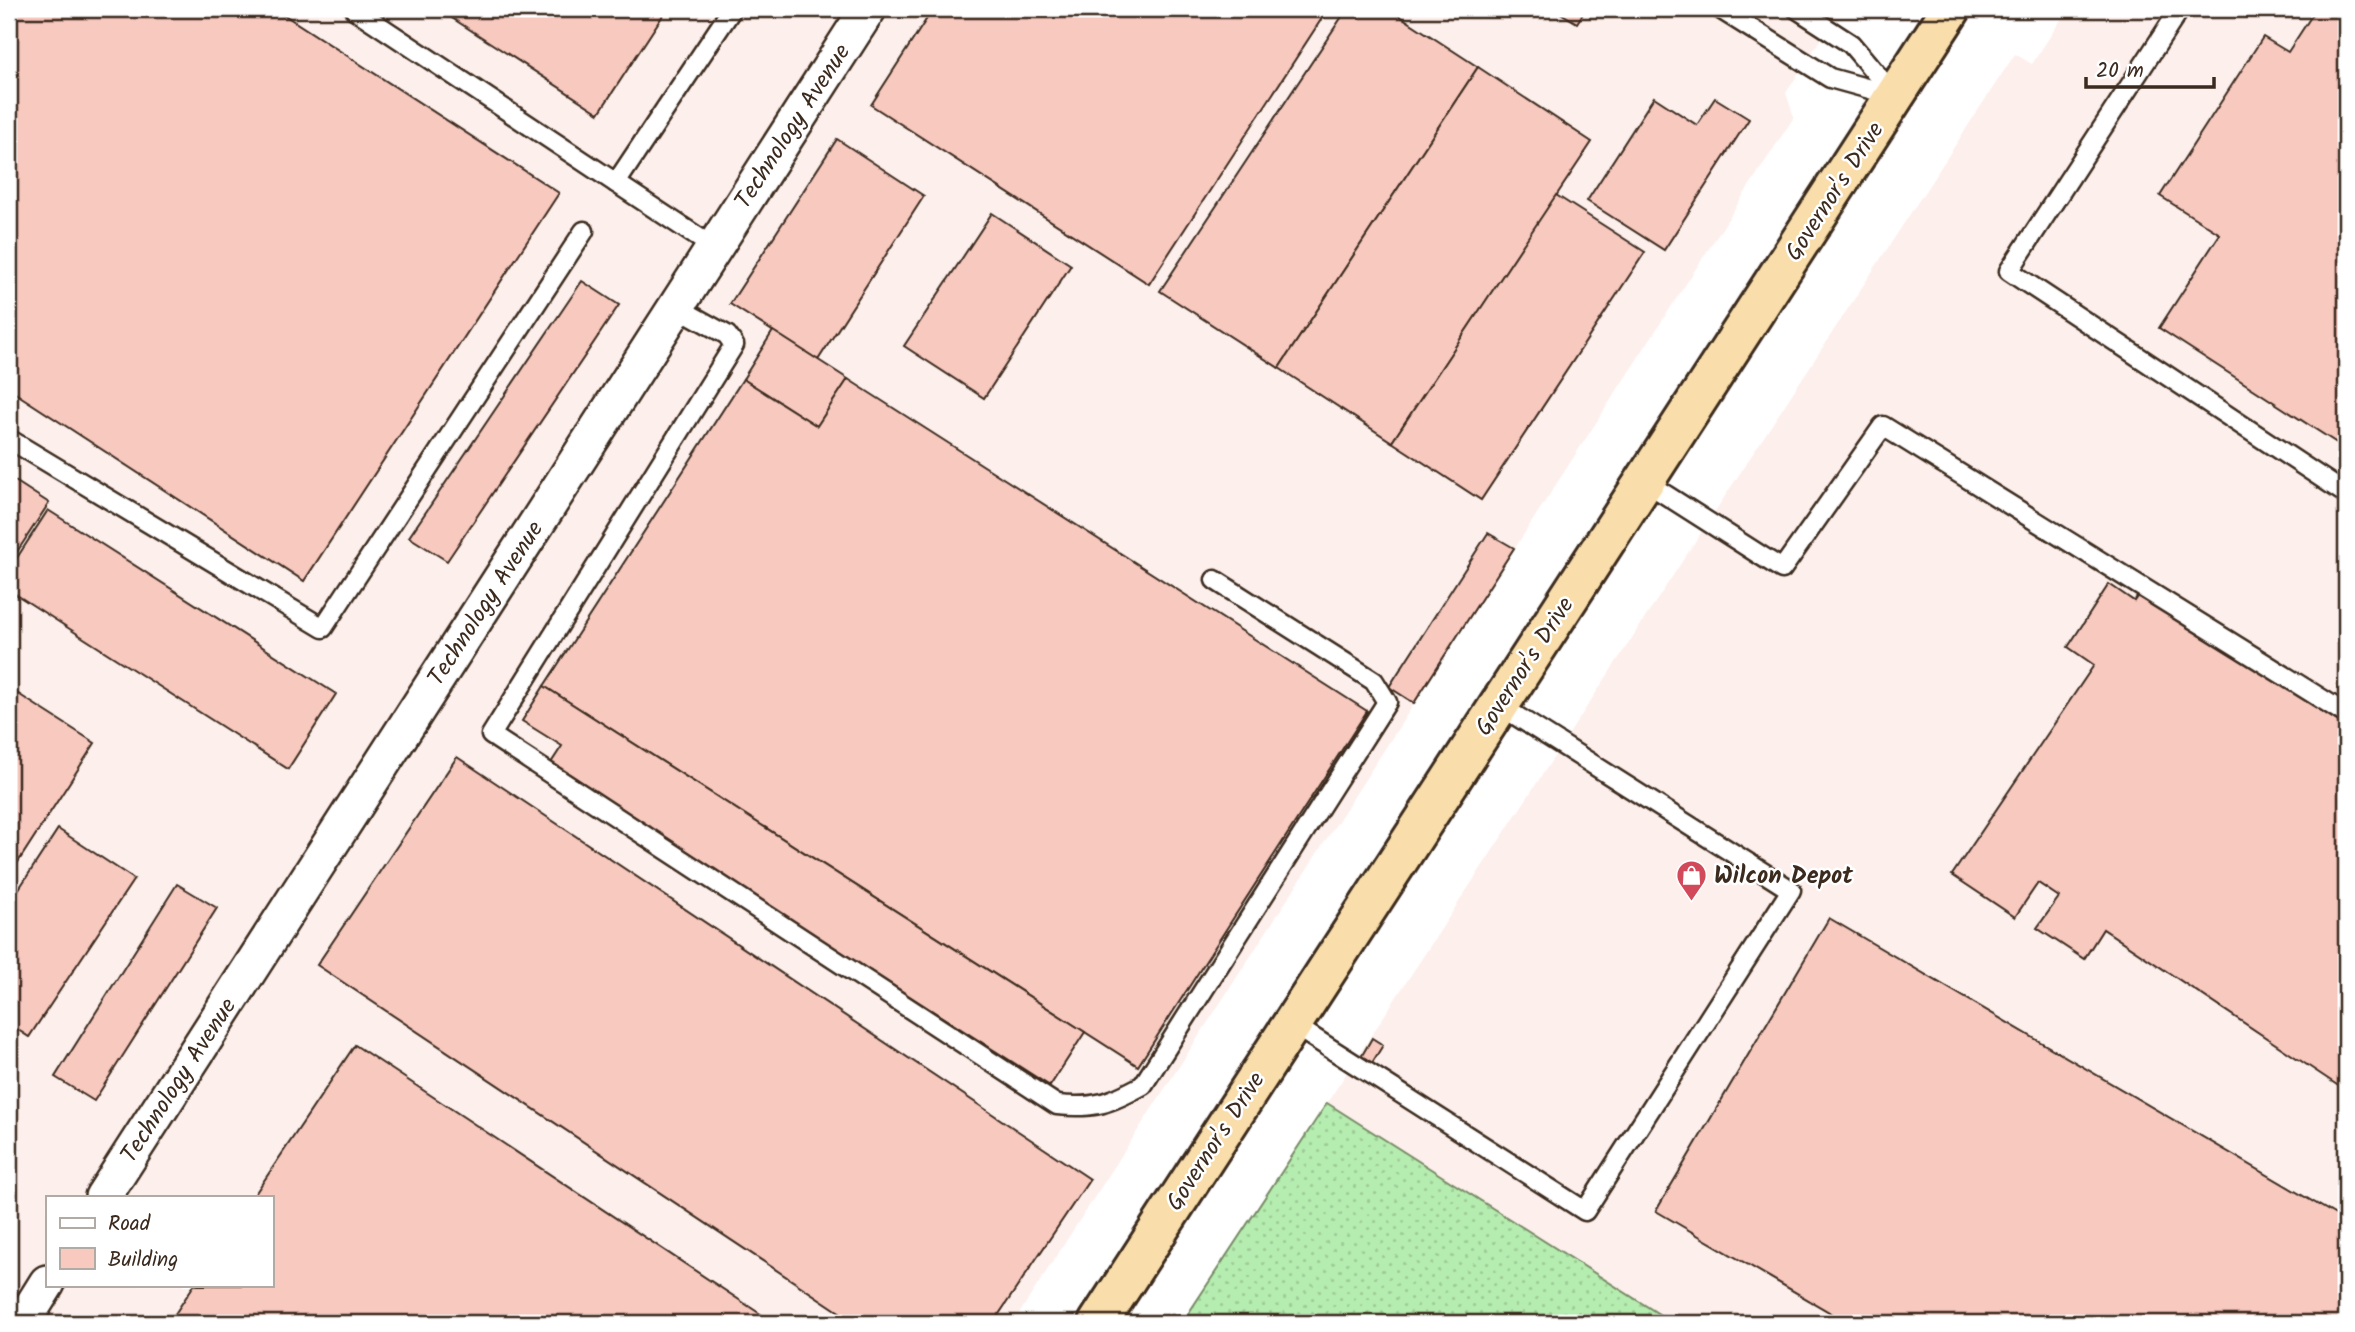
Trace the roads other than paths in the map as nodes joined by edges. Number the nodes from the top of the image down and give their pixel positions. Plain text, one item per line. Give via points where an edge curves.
1 (354, 9) edge
2 (732, 9) edge
3 (868, 9) edge
4 (1720, 9) edge
5 (1797, 9) edge
6 (1951, 9) edge
7 (2171, 12) edge
8 (1895, 96) junction
9 (616, 184) junction
10 (584, 231) dead end
11 (713, 247) junction
12 (675, 306) junction
13 (9, 439) edge
14 (1644, 481) junction
15 (2346, 494) edge
16 (1215, 580) dead end
17 (1499, 705) junction
18 (2346, 714) edge
19 (1292, 1024) junction
20 (104, 1196) edge
21 (46, 1285) edge
22 (22, 1323) edge
23 (1098, 1323) edge

1 - 9 lane
2 - 9 lane
3 - 11 street, Technology Avenue
4 - 8 lane via 1830,78
5 - 8 lane via 1851,44
6 - 8 highway, Governor's Drive
7 - 15 lane via 2009,271
8 - 14 highway, Governor's Drive
9 - 11 lane
10 - 13 lane via 323,628
11 - 12 street, Technology Avenue
12 - 16 lane via 727,335 734,345 491,735 1057,1105 1083,1107 1114,1101 1143,1085 1387,702 1374,681
12 - 20 street, Technology Avenue
14 - 17 highway, Governor's Drive
14 - 18 lane via 1782,569 1883,425
17 - 19 highway, Governor's Drive
17 - 19 lane via 1791,890 1585,1211
19 - 23 highway, Governor's Drive
21 - 22 street

